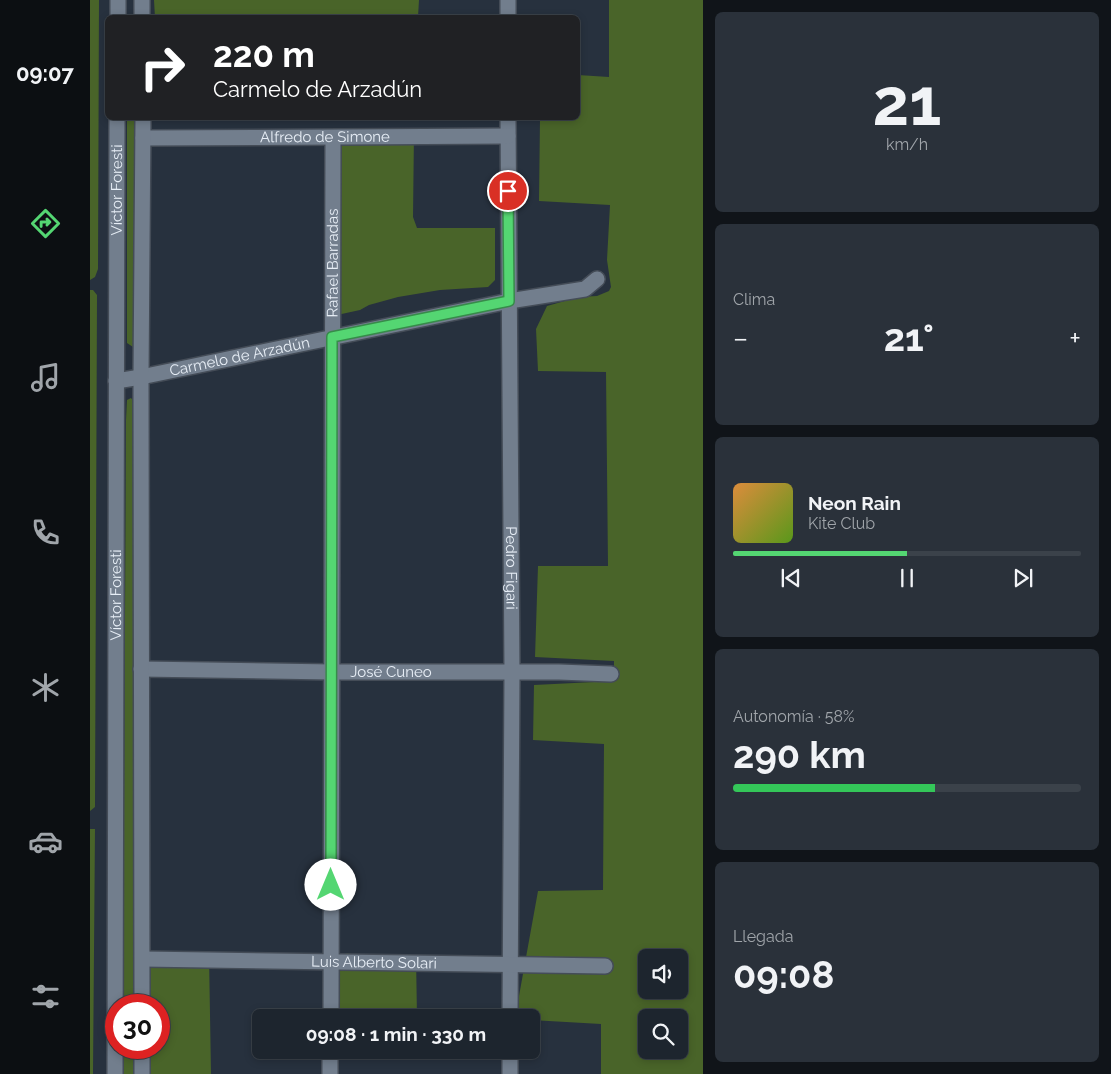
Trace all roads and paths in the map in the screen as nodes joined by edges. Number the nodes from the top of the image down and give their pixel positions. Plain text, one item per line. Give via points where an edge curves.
1 (118, 0) edge
2 (142, 0) edge
3 (508, 0) edge
4 (118, 15) edge
5 (142, 15) edge
6 (508, 15) edge
7 (117, 120) edge
8 (143, 120) edge
9 (508, 120) edge
10 (508, 136) junction
11 (143, 138) junction
12 (333, 138) junction
13 (597, 279) dead end
14 (509, 301) junction
15 (332, 337) junction
16 (142, 377) junction
17 (116, 381) junction
18 (142, 669) junction
19 (332, 672) junction
20 (512, 672) junction
21 (611, 674) dead end
22 (143, 959) junction
23 (331, 962) junction
24 (510, 965) junction
25 (605, 966) dead end
26 (142, 994) edge
27 (331, 1009) edge
28 (510, 1009) edge
29 (142, 1059) edge
30 (330, 1059) edge
31 (510, 1059) edge
32 (115, 1074) edge
33 (142, 1074) edge
34 (330, 1074) edge
35 (510, 1074) edge

1 - 4 street
2 - 5 street
3 - 6 street
7 - 17 street, Víctor Foresti
8 - 11 street, Víctor Foresti
9 - 10 street, Pedro Figari
10 - 12 street, Alfredo de Simone
10 - 14 street, Pedro Figari
11 - 12 street, Alfredo de Simone
11 - 16 street, Víctor Foresti
12 - 15 street, Rafael Barradas
13 - 14 street, Carmelo de Arzadún via 585,289
14 - 15 street, Carmelo de Arzadún
14 - 20 street, Pedro Figari
15 - 16 street, Carmelo de Arzadún
15 - 19 street, Rafael Barradas
16 - 17 street, Carmelo de Arzadún
16 - 18 street, Víctor Foresti
17 - 32 street, Víctor Foresti
18 - 19 street, José Cuneo
18 - 22 street, Víctor Foresti
19 - 20 street, José Cuneo
19 - 23 street, Rafael Barradas
20 - 21 street, José Cuneo
20 - 24 street, Pedro Figari
22 - 23 street, Luis Alberto Solari
22 - 26 street, Víctor Foresti
23 - 24 street, Luis Alberto Solari
23 - 27 street, Rafael Barradas
24 - 25 street, Luis Alberto Solari
24 - 28 street, Pedro Figari
29 - 33 street
30 - 34 street
31 - 35 street

